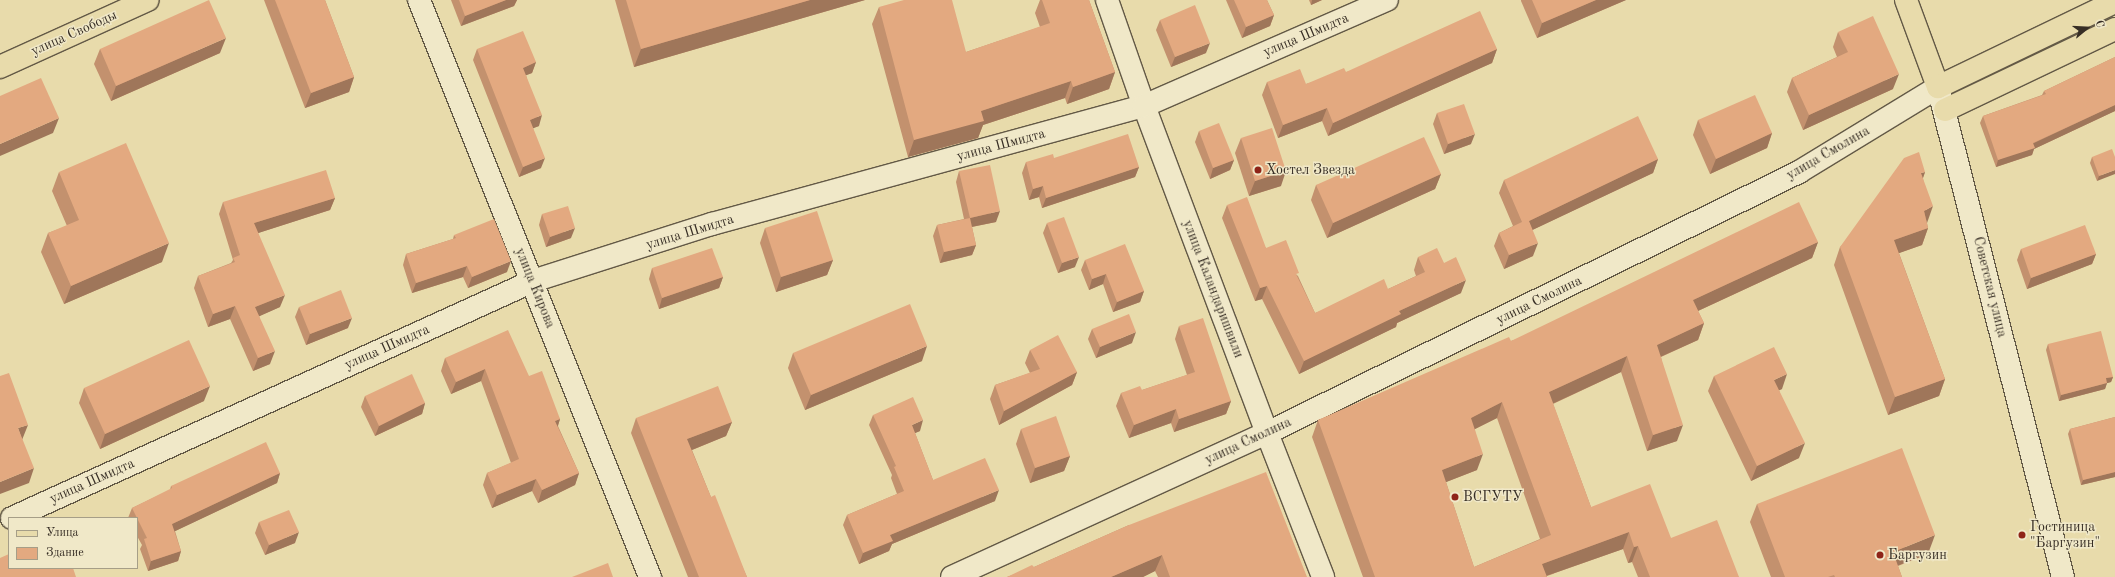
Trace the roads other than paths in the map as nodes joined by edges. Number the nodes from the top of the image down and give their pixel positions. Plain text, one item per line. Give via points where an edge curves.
1 (148, 0) edge
2 (418, 0) edge
3 (1107, 0) edge
4 (1387, 0) edge
5 (1906, 0) edge
6 (2115, 2) edge
7 (2115, 29) edge
8 (0, 67) edge
9 (1938, 87) junction
10 (1144, 106) junction
11 (1944, 110) junction
12 (533, 281) junction
13 (1267, 433) junction
14 (14, 517) edge
15 (650, 577) edge
16 (952, 577) edge
17 (1324, 577) edge
18 (2063, 577) edge

1 - 8 main road, улица Свободы
2 - 12 street, улица Кирова
3 - 10 street, улица Каландаришвили
4 - 10 street, улица Шмидта
5 - 9 main road, Советская улица
6 - 9 main road, улица Смолина
7 - 11 main road
9 - 11 street, Советская улица
9 - 13 street, улица Смолина via 1799,172
10 - 12 street, улица Шмидта via 712,224
10 - 13 street, улица Каландаришвили
11 - 18 street, Советская улица
12 - 14 street, улица Шмидта
12 - 15 street, улица Кирова
13 - 16 street, улица Смолина
13 - 17 street, улица Каландаришвили

